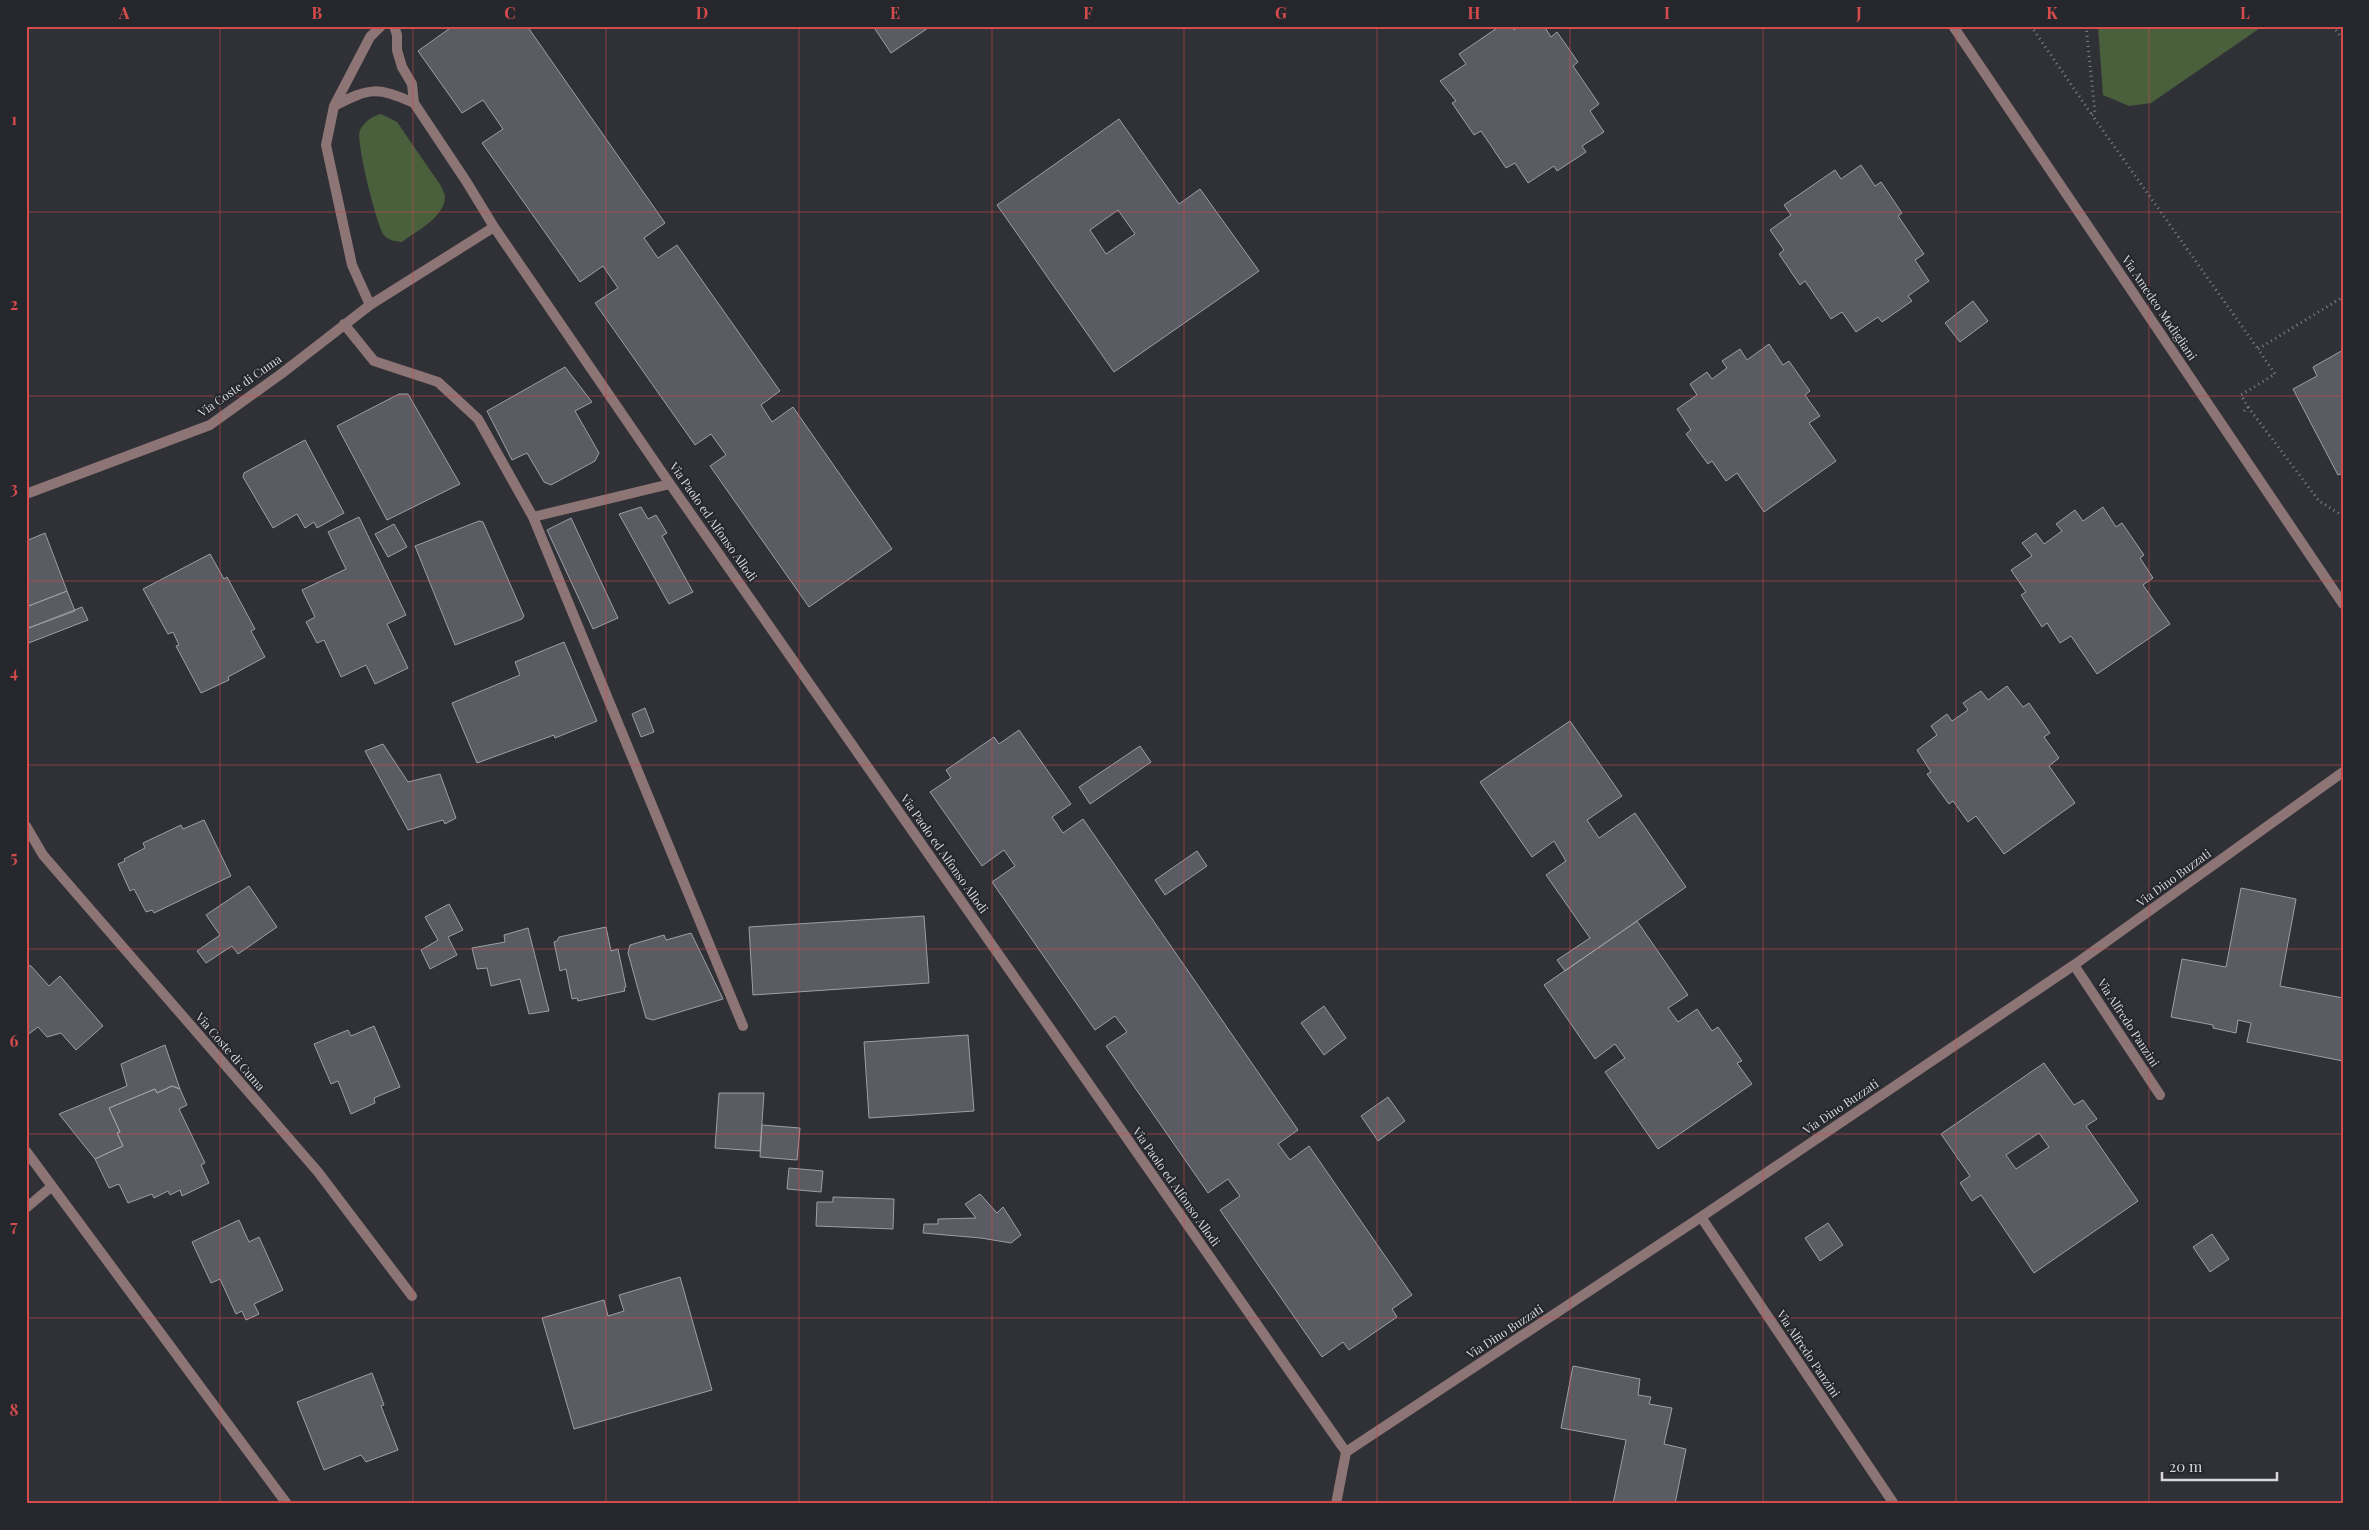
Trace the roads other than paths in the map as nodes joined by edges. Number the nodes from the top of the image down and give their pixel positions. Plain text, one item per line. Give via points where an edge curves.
1 (381, 26) edge
2 (394, 26) edge
3 (1953, 26) edge
4 (414, 103) junction
5 (334, 106) junction
6 (494, 227) junction
7 (370, 304) junction
8 (344, 324) junction
9 (670, 484) junction
10 (26, 494) edge
11 (533, 517) junction
12 (2343, 604) edge
13 (2343, 772) edge
14 (26, 826) edge
15 (2074, 965) junction
16 (743, 1026) dead end
17 (2160, 1095) dead end
18 (26, 1151) edge
19 (51, 1187) junction
20 (26, 1208) edge
21 (1701, 1217) junction
22 (412, 1296) dead end
23 (1346, 1452) junction
24 (287, 1504) edge
25 (1336, 1504) edge
26 (1894, 1504) edge

1 - 5 street via 370,37
2 - 4 street, Via Paolo ed Alfonso Allodi via 397,50 412,84
3 - 12 street, Via Amedeo Modigliani
4 - 5 street via 388,92 372,90
4 - 6 street, Via Paolo ed Alfonso Allodi
5 - 7 street via 326,145 329,163 352,265
6 - 7 street
6 - 9 street, Via Paolo ed Alfonso Allodi
7 - 8 street, Via Coste di Cuma
8 - 10 street, Via Coste di Cuma via 210,425
8 - 11 street via 374,361 438,382 478,419
9 - 11 street
9 - 23 street, Via Paolo ed Alfonso Allodi
11 - 16 street
13 - 15 street, Via Dino Buzzati
14 - 22 street, Via Coste di Cuma via 43,855 318,1172
15 - 17 street, Via Alfredo Panzini
15 - 21 street, Via Dino Buzzati
18 - 19 street
19 - 20 street
19 - 24 street
21 - 23 street, Via Dino Buzzati
21 - 26 street, Via Alfredo Panzini
23 - 25 street

